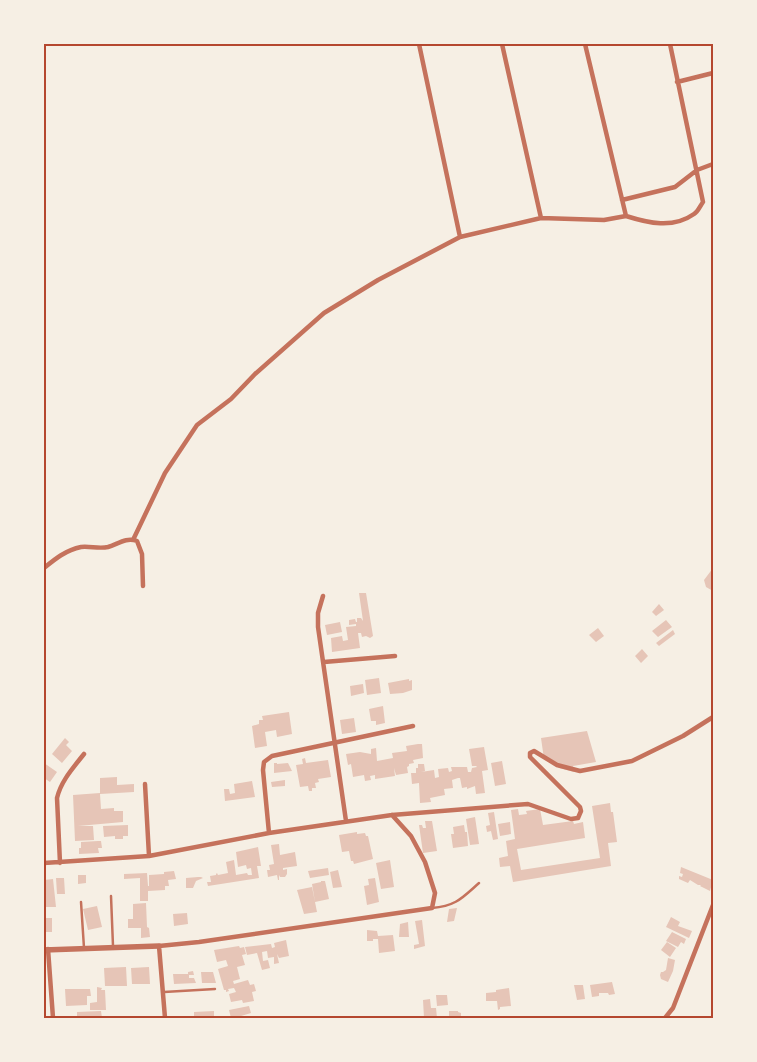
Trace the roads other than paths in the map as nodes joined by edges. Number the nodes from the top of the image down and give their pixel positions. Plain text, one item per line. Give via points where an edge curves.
1 (419, 44) edge
2 (502, 44) edge
3 (585, 44) edge
4 (670, 44) edge
5 (713, 73) edge
6 (677, 82) junction
7 (713, 164) edge
8 (697, 170) junction
9 (622, 200) junction
10 (626, 216) junction
11 (541, 218) junction
12 (460, 237) junction
13 (133, 540) junction
14 (44, 568) edge
15 (143, 586) dead end
16 (323, 596) dead end
17 (396, 656) dead end
18 (324, 662) junction
19 (713, 717) edge
20 (413, 726) dead end
21 (335, 742) junction
22 (84, 754) dead end
23 (145, 784) dead end
24 (392, 815) junction
25 (346, 820) junction
26 (269, 833) junction
27 (149, 856) junction
28 (60, 862) junction
29 (44, 863) edge
30 (479, 883) dead end
31 (111, 896) dead end
32 (80, 902) dead end
33 (713, 905) edge
34 (432, 908) junction
35 (159, 946) junction
36 (84, 948) junction
37 (114, 948) junction
38 (46, 949) edge
39 (215, 989) dead end
40 (163, 992) junction
41 (53, 1018) edge
42 (165, 1018) edge
43 (665, 1018) edge

1 - 12 street
2 - 11 street
3 - 9 street
4 - 6 street
5 - 6 street
6 - 8 street
7 - 8 street
8 - 9 street via 675,187
8 - 10 street via 703,202 695,214 671,224 644,222
9 - 10 street
10 - 11 street via 604,220
11 - 12 street
12 - 13 street via 324,312 231,399 197,424 165,473
13 - 14 street via 106,548 81,547 65,552
13 - 15 street via 138,541 142,554
16 - 18 street via 318,627
17 - 18 street
18 - 21 street
19 - 24 street via 632,761 580,771 558,765 534,751 530,753 530,757 580,807 582,811 578,818 571,819 528,804
20 - 21 street
21 - 25 street
21 - 26 street via 272,756 264,762
22 - 28 street via 59,789
23 - 27 street
24 - 25 street
24 - 34 street via 411,836 425,862 435,893
25 - 26 street
26 - 27 street
27 - 28 street
28 - 29 street
30 - 34 lane via 462,899 448,906
31 - 37 lane
32 - 36 lane
33 - 43 street via 673,1008
34 - 35 street
35 - 37 street
35 - 40 street
36 - 37 street
36 - 38 street
38 - 41 street
39 - 40 lane
40 - 42 street

